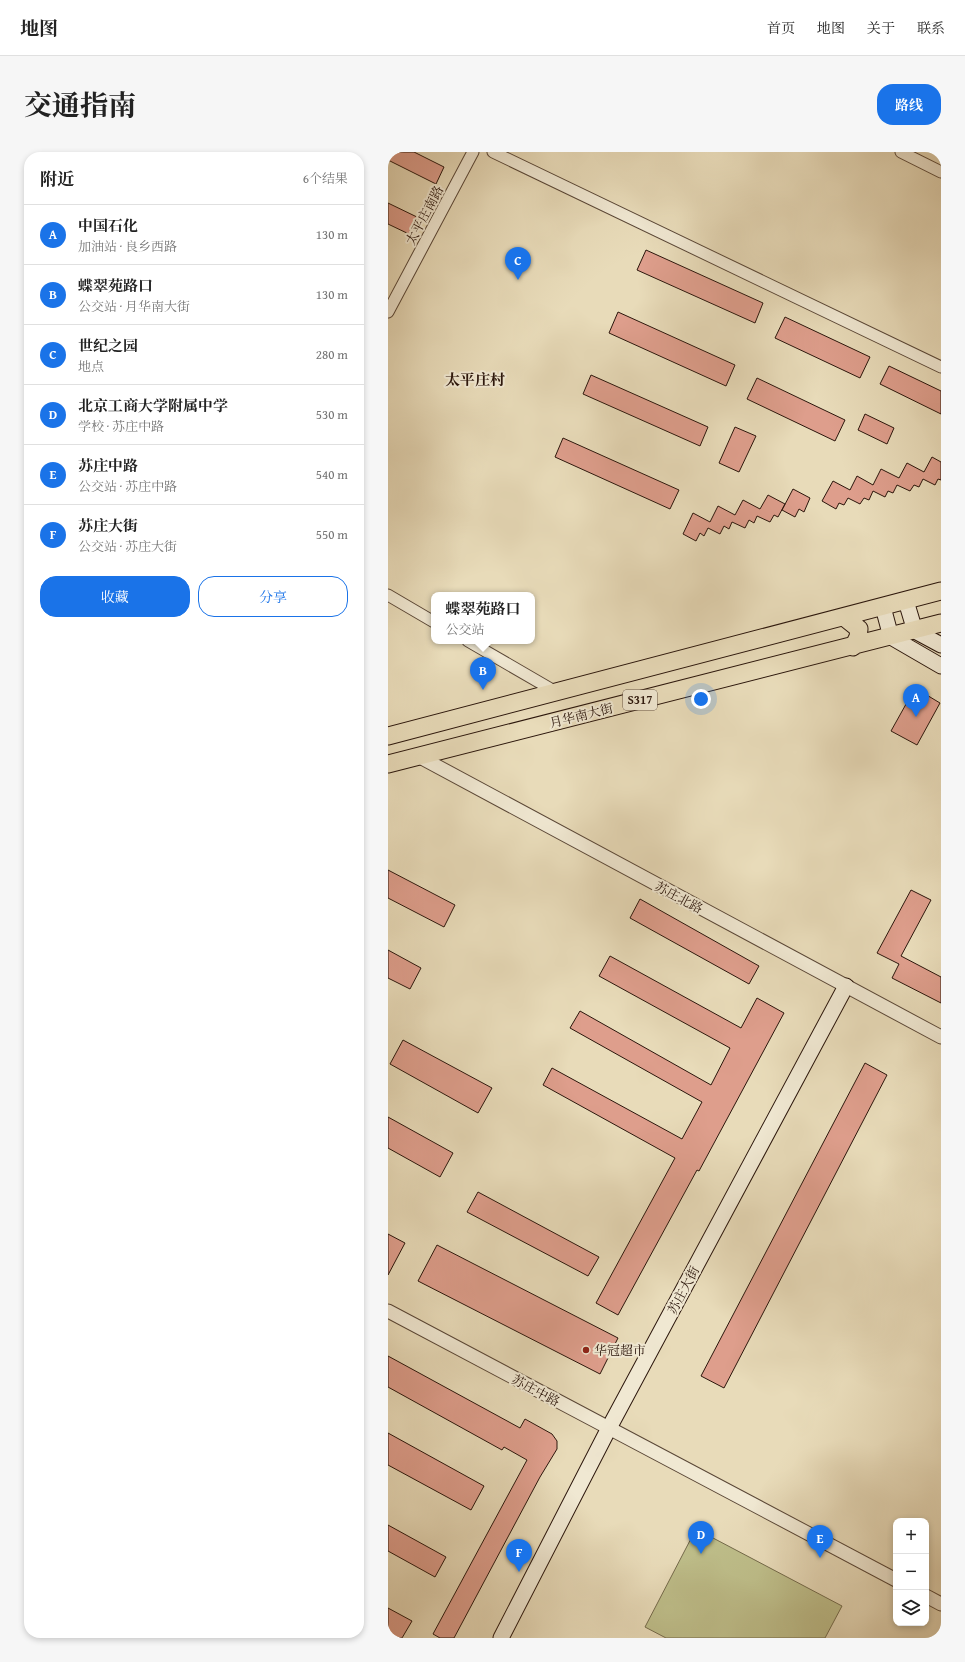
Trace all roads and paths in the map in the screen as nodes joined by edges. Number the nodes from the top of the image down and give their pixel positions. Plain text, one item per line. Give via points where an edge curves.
1 (473, 152) edge
2 (493, 152) edge
3 (901, 152) edge
4 (941, 172) edge
5 (388, 312) edge
6 (941, 367) edge
7 (941, 591) edge
8 (388, 595) edge
9 (906, 601) junction
10 (884, 607) junction
11 (844, 617) junction
12 (431, 620) edge
13 (941, 623) edge
14 (915, 631) junction
15 (892, 637) junction
16 (473, 644) edge
17 (941, 645) edge
18 (853, 647) junction
19 (941, 666) edge
20 (556, 692) junction
21 (388, 736) edge
22 (418, 756) junction
23 (388, 764) edge
24 (846, 986) junction
25 (941, 1036) edge
26 (388, 1311) edge
27 (609, 1428) junction
28 (893, 1578) edge
29 (929, 1598) edge
30 (941, 1604) edge
31 (501, 1638) edge

1 - 5 street, 太平庄南路
2 - 6 street
3 - 4 street
7 - 9 main road, S317
8 - 12 street
9 - 10 main road, S317
9 - 14 main road
10 - 11 main road, S317
10 - 15 main road
11 - 18 main road via 859,629
11 - 20 main road, S317
13 - 14 main road, S317
14 - 15 main road, 月华南大街 / S317
14 - 17 main road
15 - 18 main road, 月华南大街 / S317
15 - 19 main road
16 - 20 street
18 - 22 main road, 月华南大街 / S317
20 - 21 main road, S317
22 - 23 main road, 月华南大街 / S317
22 - 24 street, 苏庄北路
24 - 25 street, 苏庄北路
24 - 27 main road, 苏庄大街
26 - 27 street, 苏庄中路
27 - 28 street, 苏庄中路
27 - 31 main road, 苏庄大街
29 - 30 street

